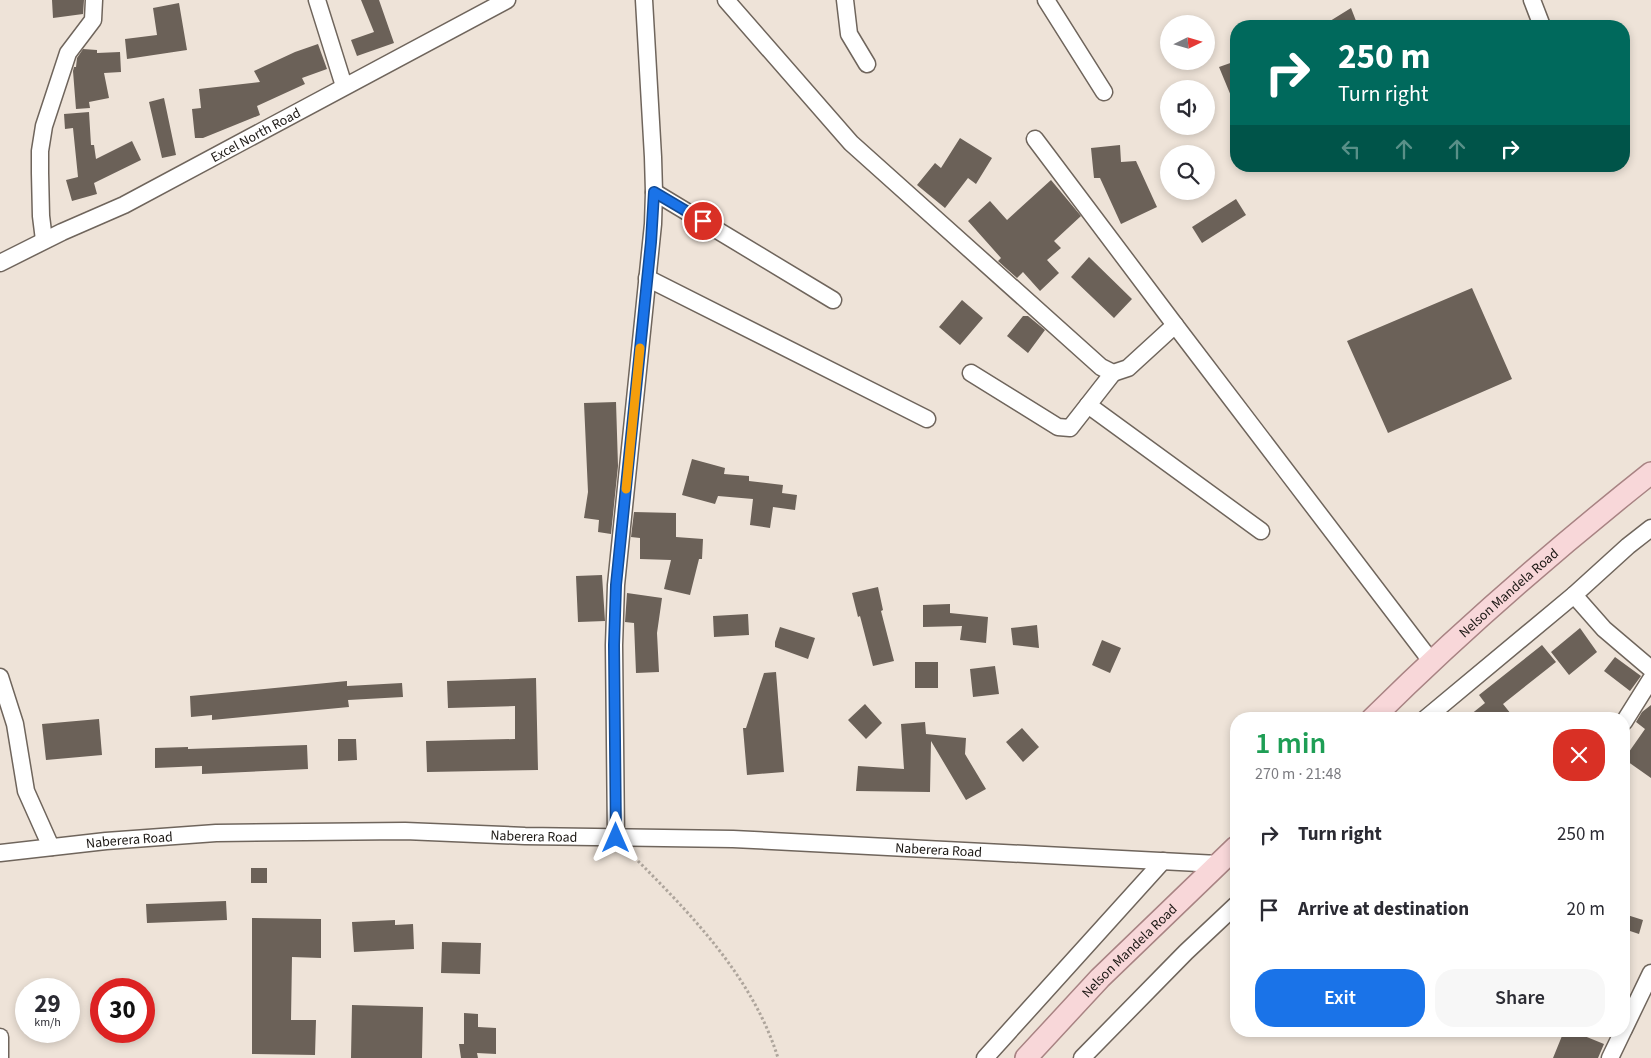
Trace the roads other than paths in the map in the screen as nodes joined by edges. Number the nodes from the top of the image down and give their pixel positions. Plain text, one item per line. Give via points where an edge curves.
1 (94, 0) edge
2 (317, 0) edge
3 (507, 0) edge
4 (644, 0) edge
5 (726, 0) edge
6 (845, 0) edge
7 (1046, 0) edge
8 (1532, 0) edge
9 (1540, 20) edge
10 (867, 64) dead end
11 (344, 86) junction
12 (1104, 92) dead end
13 (1035, 139) dead end
14 (654, 192) junction
15 (44, 240) junction
16 (0, 263) edge
17 (647, 278) junction
18 (833, 300) dead end
19 (1175, 326) junction
20 (1113, 373) junction
21 (971, 374) dead end
22 (1088, 404) junction
23 (927, 419) dead end
24 (1651, 473) edge
25 (1651, 528) edge
26 (1260, 531) dead end
27 (1574, 595) junction
28 (1431, 661) junction
29 (1651, 669) edge
30 (0, 677) edge
31 (1651, 680) edge
32 (1379, 712) edge
33 (1433, 712) edge
34 (1630, 713) edge
35 (616, 838) junction
36 (51, 847) junction
37 (0, 853) edge
38 (1230, 853) edge
39 (1163, 861) junction
40 (1218, 864) junction
41 (1230, 911) edge
42 (1651, 973) edge
43 (1630, 1016) edge
44 (0, 1037) edge
45 (1620, 1037) edge
46 (0, 1058) edge
47 (985, 1058) edge
48 (1026, 1058) edge
49 (1082, 1058) edge
50 (1610, 1058) edge

1 - 15 street via 93,20 68,53 44,126 40,151
2 - 11 street
3 - 11 street, Excel North Road
4 - 14 street
5 - 20 street via 851,143 1101,367
6 - 10 street via 849,34
7 - 12 street
8 - 9 street
11 - 15 street, Excel North Road via 124,205
13 - 19 street
14 - 17 street
14 - 18 street
15 - 16 street, Excel North Road
17 - 23 street
17 - 35 street via 616,585
19 - 20 street via 1128,368
19 - 28 street
20 - 22 street
21 - 22 street via 1058,426 1070,428
22 - 26 street
24 - 28 main road, Nelson Mandela Road
25 - 27 street
27 - 29 street via 1604,629
27 - 33 street
28 - 32 main road, Nelson Mandela Road
30 - 36 street via 15,724 26,791
31 - 34 street
35 - 36 street, Naberera Road via 405,831 216,833
35 - 39 street, Naberera Road via 733,839
36 - 37 street, Naberera Road
38 - 40 main road, Nelson Mandela Road
39 - 40 street, Naberera Road
39 - 47 street
40 - 48 main road, Nelson Mandela Road via 1100,978
41 - 49 street
42 - 43 street
44 - 46 street
45 - 50 street

